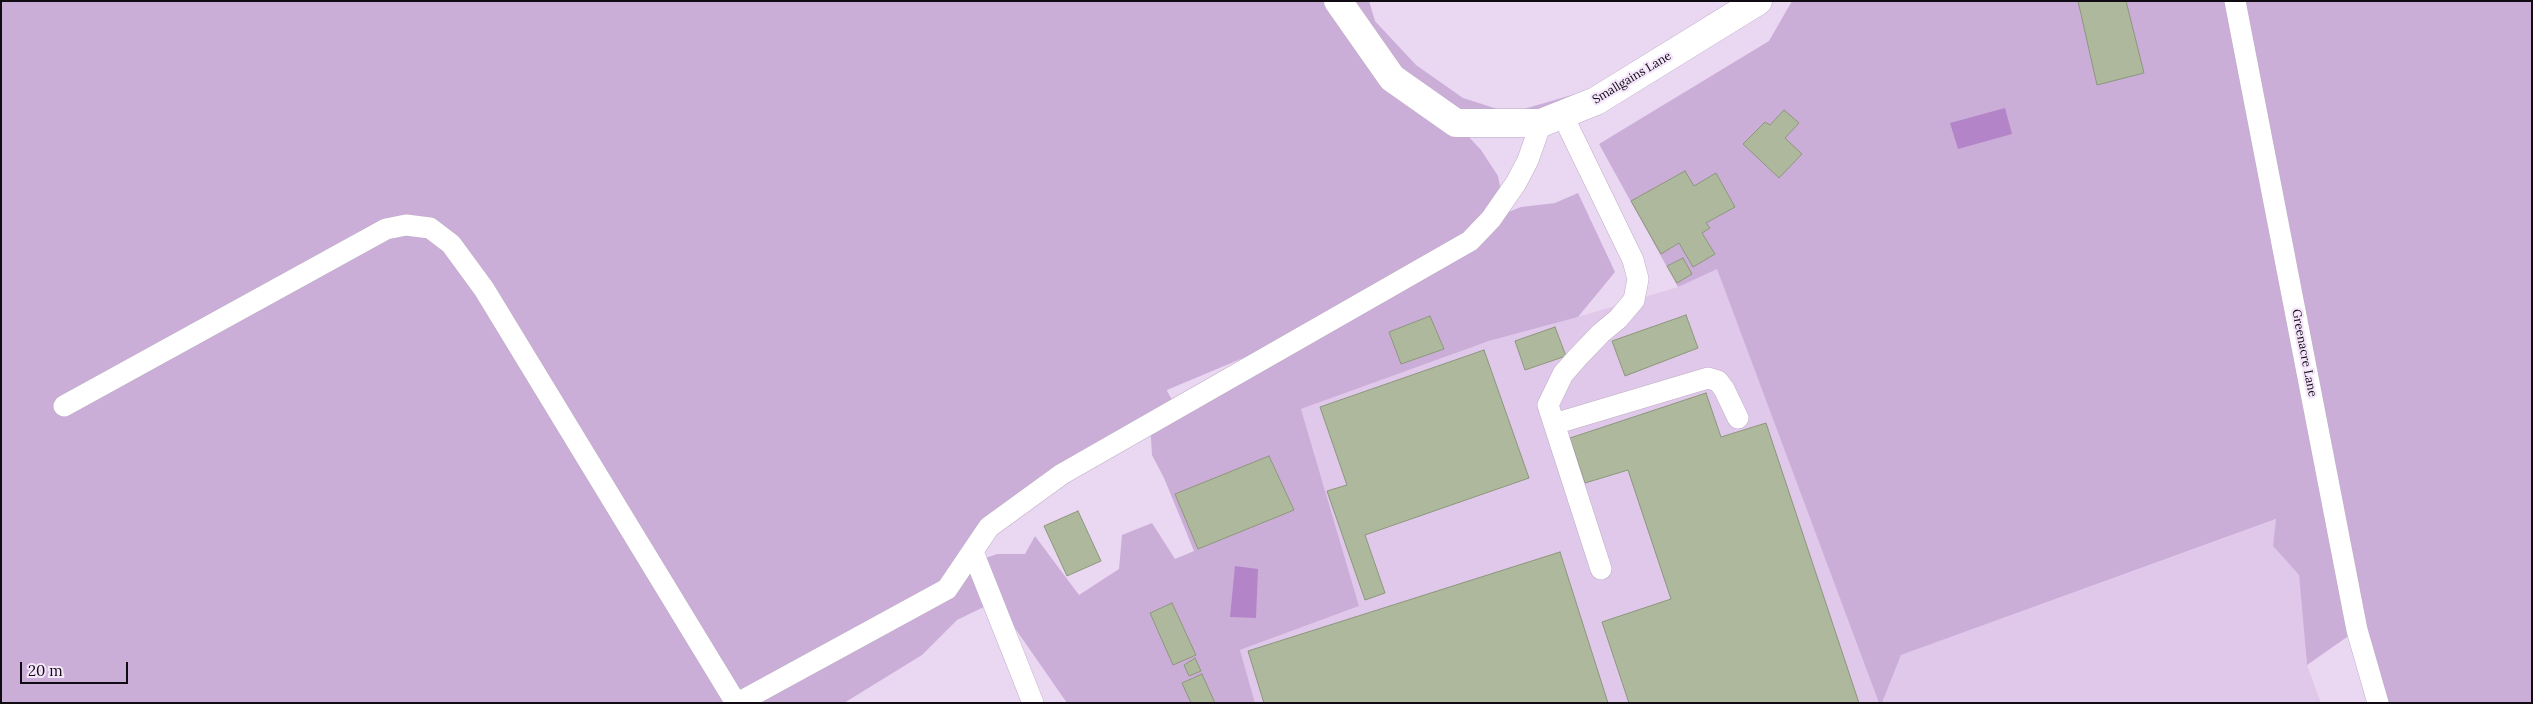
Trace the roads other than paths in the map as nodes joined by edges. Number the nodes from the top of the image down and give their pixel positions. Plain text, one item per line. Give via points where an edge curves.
1 (1338, 1) edge
2 (1758, 1) edge
3 (2235, 1) edge
4 (1551, 118) junction
5 (64, 406) dead end
6 (1738, 418) dead end
7 (1554, 424) junction
8 (973, 552) junction
9 (1601, 569) dead end
10 (737, 703) edge
11 (1034, 703) edge
12 (2378, 703) edge

1 - 4 street, Smallgains Lane via 1392,78 1456,124
2 - 4 street, Smallgains Lane via 1596,101
3 - 12 lane, Greenacre Lane via 2357,630
4 - 7 lane via 1632,260 1638,279 1634,300 1563,374 1548,405
4 - 8 lane via 1516,183 1470,241 1062,474 989,527
5 - 10 lane via 386,229 406,225 430,228 451,244 484,289
6 - 7 lane via 1718,381 1708,378
7 - 9 lane
8 - 10 lane via 947,589
8 - 11 lane

